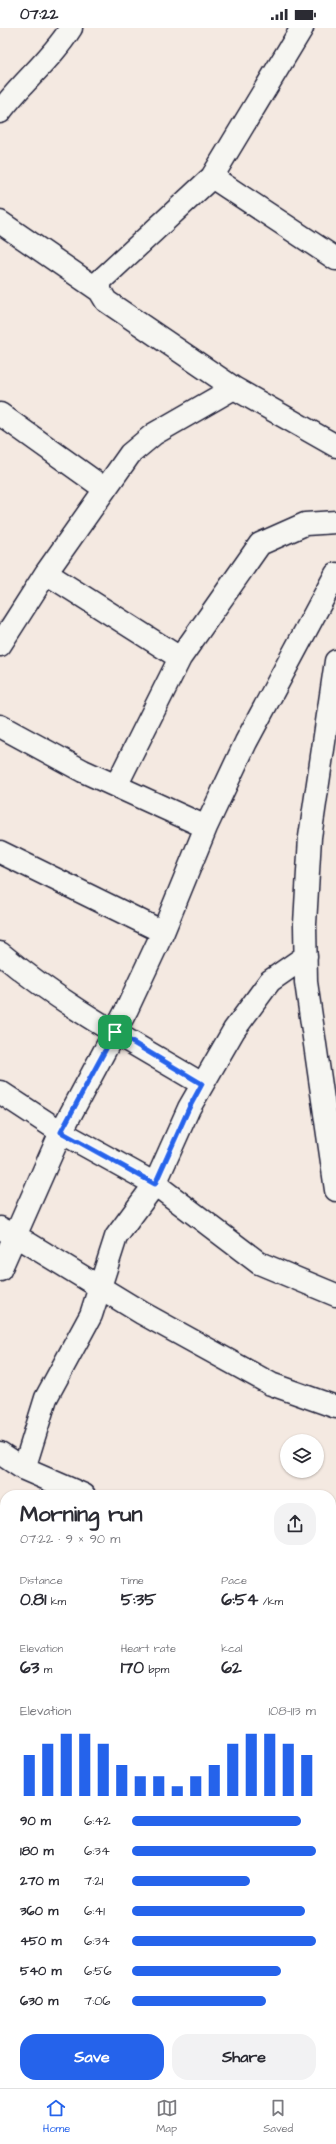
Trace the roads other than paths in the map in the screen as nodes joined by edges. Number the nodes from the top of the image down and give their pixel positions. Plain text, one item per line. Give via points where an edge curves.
1 (71, 28) edge
2 (302, 28) edge
3 (0, 112) edge
4 (212, 177) junction
5 (0, 222) edge
6 (336, 259) edge
7 (100, 291) junction
8 (234, 388) junction
9 (2, 420) edge
10 (336, 446) edge
11 (105, 489) junction
12 (336, 522) edge
13 (46, 572) junction
14 (336, 574) edge
15 (0, 645) edge
16 (180, 658) junction
17 (336, 661) edge
18 (0, 726) edge
19 (116, 786) junction
20 (206, 827) junction
21 (0, 852) edge
22 (164, 932) junction
23 (0, 953) edge
24 (306, 956) junction
25 (115, 1032) junction
26 (202, 1084) junction
27 (0, 1092) edge
28 (61, 1132) junction
29 (155, 1184) junction
30 (336, 1190) edge
31 (8, 1232) edge
32 (0, 1270) edge
33 (101, 1288) junction
34 (336, 1296) edge
35 (336, 1407) edge
36 (0, 1453) edge
37 (24, 1469) junction
38 (72, 1490) edge

1 - 3 street via 60,46 15,91
2 - 4 street
4 - 6 street
4 - 7 street via 100,281
5 - 7 street
7 - 8 street via 106,301
8 - 10 street
8 - 11 street via 154,434 130,454
9 - 11 street
11 - 13 street
12 - 16 street via 305,524 260,544
13 - 15 street
13 - 16 street
14 - 20 street via 246,742
16 - 19 street
17 - 24 street via 310,837 305,924
18 - 19 street
19 - 20 street
20 - 22 street
21 - 22 street
22 - 25 street
23 - 25 street via 33,980 89,1018
24 - 26 street via 270,981 234,1030
24 - 30 street via 306,982
25 - 26 street
25 - 28 street
26 - 29 street
27 - 28 street
28 - 29 street
28 - 31 street
29 - 33 street via 116,1237
29 - 34 street via 259,1262
31 - 32 street
31 - 33 street
33 - 35 street via 271,1384
33 - 37 street via 91,1315 46,1398
36 - 37 street
37 - 38 street

